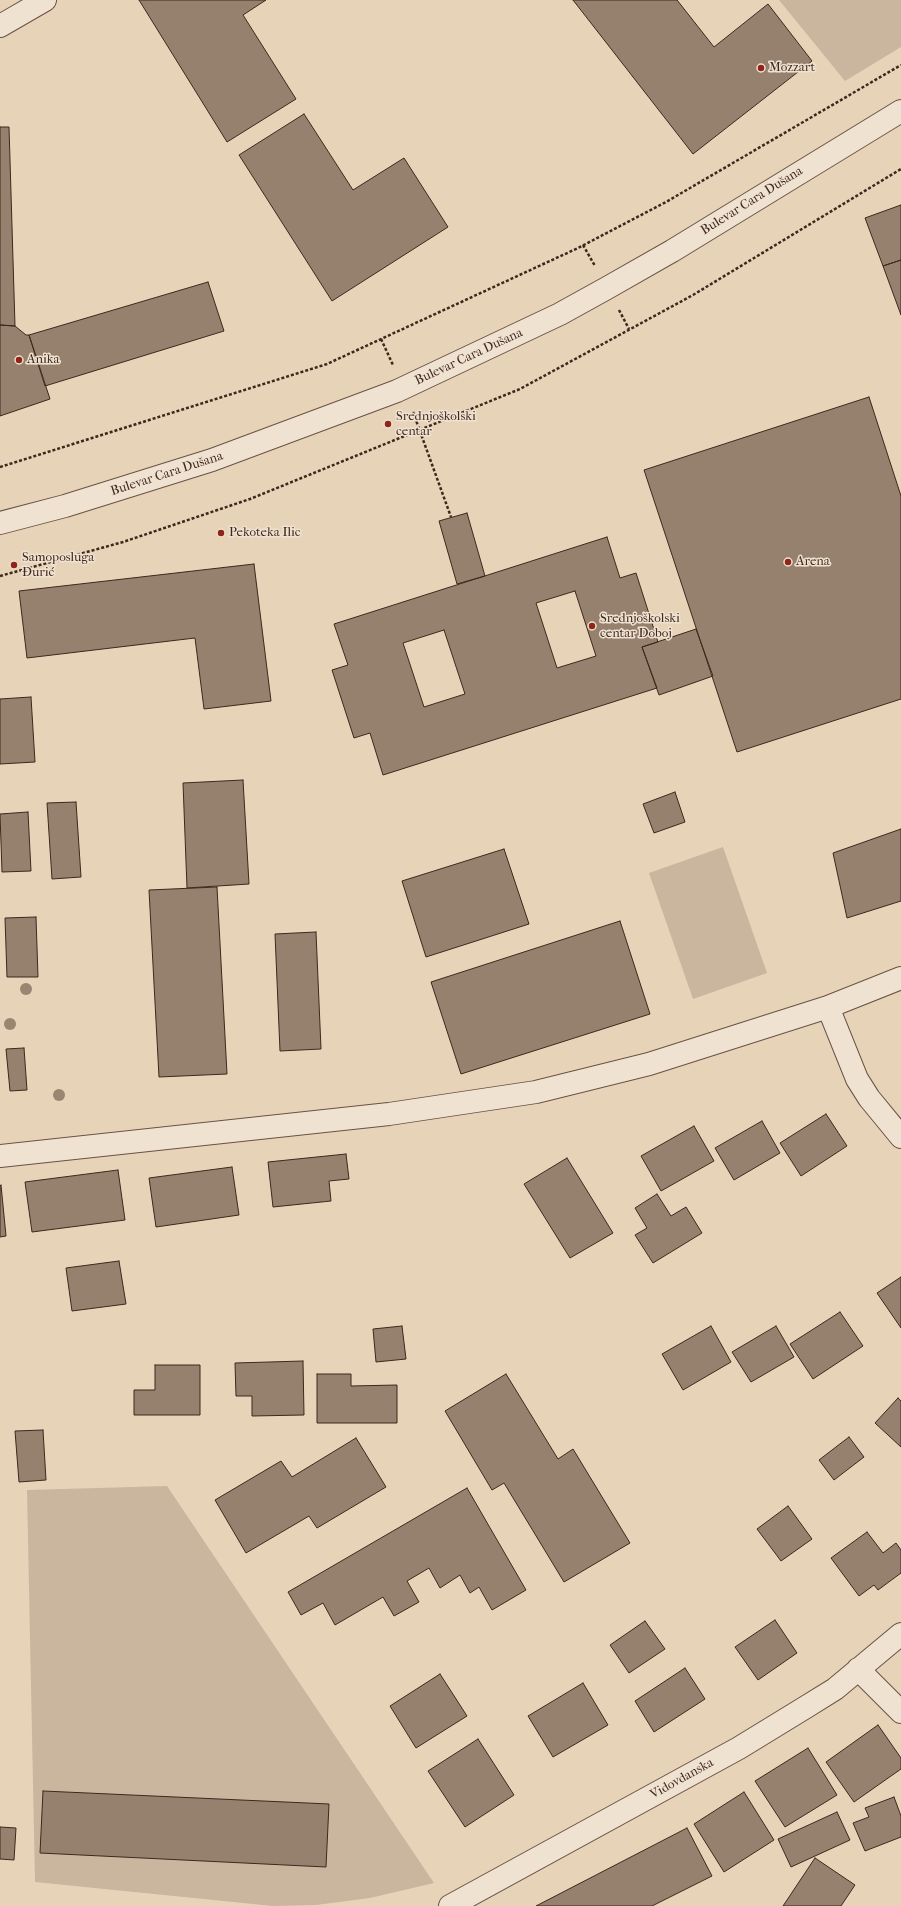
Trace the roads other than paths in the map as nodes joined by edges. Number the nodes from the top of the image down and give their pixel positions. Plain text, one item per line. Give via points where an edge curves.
1 (45, 0) edge
2 (0, 26) edge
3 (901, 111) edge
4 (0, 523) edge
5 (901, 978) edge
6 (828, 1007) junction
7 (901, 1137) edge
8 (0, 1156) edge
9 (901, 1634) edge
10 (858, 1669) junction
11 (901, 1712) edge
12 (450, 1906) edge

1 - 2 street
3 - 4 street, Bulevar Cara Dušana via 672,251 567,310 397,391 212,460 66,506
5 - 6 street
6 - 7 street via 857,1079
6 - 8 street via 648,1064 536,1092 389,1114
9 - 10 street, Vidovdanska
10 - 11 street
10 - 12 street, Vidovdanska via 835,1689 739,1748

